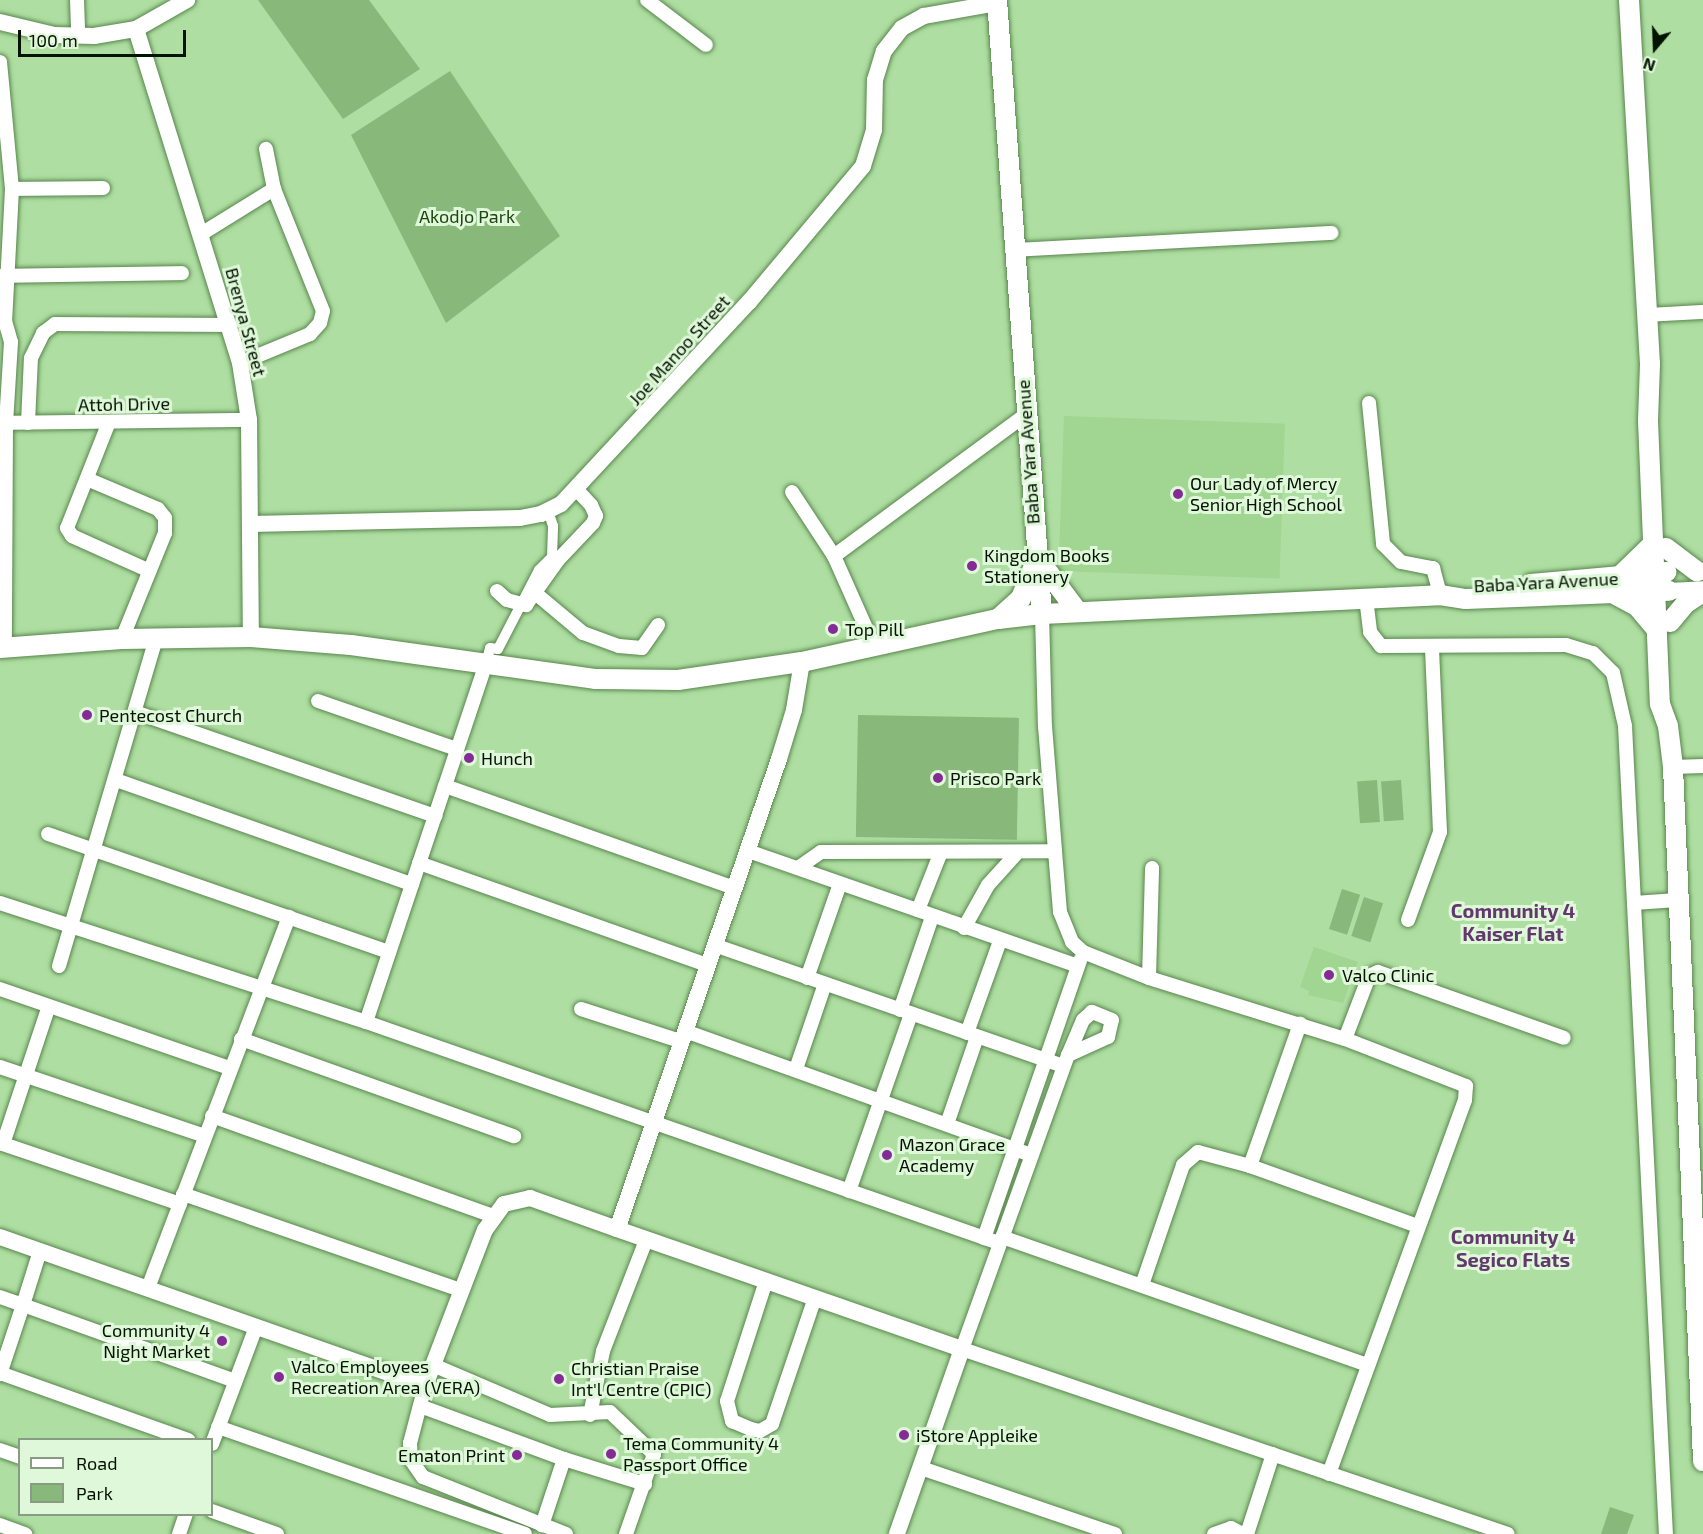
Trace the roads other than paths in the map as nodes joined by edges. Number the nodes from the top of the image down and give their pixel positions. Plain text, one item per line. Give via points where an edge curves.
1 (77, 0) edge
2 (188, 0) edge
3 (647, 0) edge
4 (1629, 0) edge
5 (997, 2) edge
6 (0, 22) edge
7 (136, 29) junction
8 (78, 35) junction
9 (706, 45) dead end
10 (0, 62) edge
11 (266, 149) dead end
12 (104, 188) dead end
13 (12, 189) junction
14 (274, 189) junction
15 (1332, 233) dead end
16 (201, 234) junction
17 (1014, 250) junction
18 (182, 273) dead end
19 (4, 277) edge
20 (1703, 312) edge
21 (1647, 315) junction
22 (230, 325) junction
23 (240, 363) junction
24 (1369, 403) dead end
25 (1025, 415) junction
26 (249, 420) junction
27 (109, 422) junction
28 (3, 423) edge
29 (28, 423) junction
30 (87, 479) junction
31 (577, 490) junction
32 (792, 492) dead end
33 (548, 511) junction
34 (251, 524) junction
35 (1660, 545) junction
36 (1036, 553) junction
37 (834, 556) junction
38 (150, 571) junction
39 (1702, 580) edge
40 (1661, 582) junction
41 (1616, 587) junction
42 (497, 591) dead end
43 (534, 592) junction
44 (1440, 595) junction
45 (1366, 598) junction
46 (520, 605) junction
47 (1077, 611) junction
48 (1042, 614) junction
49 (998, 619) junction
50 (658, 625) dead end
51 (1663, 626) junction
52 (251, 637) junction
53 (156, 638) junction
54 (122, 639) junction
55 (874, 646) junction
56 (1432, 646) junction
57 (3, 648) edge
58 (802, 662) junction
59 (486, 664) junction
60 (318, 701) dead end
61 (135, 712) junction
62 (457, 749) junction
63 (1703, 766) edge
64 (1673, 767) junction
65 (116, 780) junction
66 (445, 786) junction
67 (435, 816) junction
68 (48, 834) dead end
69 (96, 849) junction
70 (748, 851) junction
71 (1055, 851) junction
72 (941, 852) junction
73 (1017, 853) junction
74 (419, 863) junction
75 (798, 868) junction
76 (1152, 868) dead end
77 (412, 884) junction
78 (840, 884) junction
79 (735, 888) junction
80 (1677, 900) junction
81 (0, 903) edge
82 (1634, 903) junction
83 (918, 910) junction
84 (289, 917) junction
85 (933, 917) junction
86 (1408, 920) dead end
87 (73, 924) junction
88 (964, 928) junction
89 (1000, 941) junction
90 (714, 945) junction
91 (389, 952) junction
92 (1083, 952) junction
93 (707, 965) junction
94 (59, 966) dead end
95 (1078, 966) junction
96 (807, 978) junction
97 (1149, 978) junction
98 (825, 984) junction
99 (261, 987) junction
100 (0, 989) edge
101 (49, 1006) junction
102 (581, 1009) dead end
103 (905, 1012) junction
104 (366, 1022) junction
105 (1300, 1024) junction
106 (972, 1035) junction
107 (682, 1036) junction
108 (1564, 1038) dead end
109 (241, 1039) junction
110 (1345, 1039) junction
111 (1047, 1060) junction
112 (0, 1067) edge
113 (230, 1068) junction
114 (796, 1069) junction
115 (27, 1076) junction
116 (881, 1100) junction
117 (212, 1116) junction
118 (652, 1122) junction
119 (947, 1124) junction
120 (205, 1136) junction
121 (514, 1136) dead end
122 (2, 1143) edge
123 (1016, 1149) junction
124 (1032, 1155) junction
125 (1250, 1166) junction
126 (1697, 1185) edge
127 (849, 1191) junction
128 (182, 1199) junction
129 (493, 1216) junction
130 (1418, 1226) junction
131 (617, 1229) junction
132 (0, 1237) edge
133 (984, 1238) junction
134 (646, 1240) junction
135 (1001, 1240) junction
136 (40, 1251) junction
137 (766, 1281) junction
138 (1699, 1282) edge
139 (1142, 1285) junction
140 (148, 1288) junction
141 (461, 1290) junction
142 (0, 1297) edge
143 (815, 1298) junction
144 (23, 1305) junction
145 (256, 1327) junction
146 (962, 1349) junction
147 (433, 1365) junction
148 (1368, 1365) junction
149 (0, 1374) edge
150 (236, 1381) junction
151 (425, 1386) junction
152 (420, 1406) junction
153 (590, 1415) junction
154 (218, 1427) junction
155 (182, 1438) edge
156 (213, 1441) edge
157 (0, 1450) edge
158 (1273, 1454) junction
159 (18, 1456) edge
160 (564, 1460) junction
161 (1703, 1461) edge
162 (921, 1468) junction
163 (1329, 1474) junction
164 (645, 1484) junction
165 (213, 1511) edge
166 (186, 1516) edge
167 (536, 1522) junction
168 (0, 1526) edge
169 (25, 1534) edge
170 (179, 1534) edge
171 (277, 1534) edge
172 (525, 1534) edge
173 (566, 1534) edge
174 (626, 1534) edge
175 (897, 1534) edge
176 (1115, 1534) edge
177 (1214, 1534) edge
178 (1245, 1534) edge
179 (1508, 1534) edge
180 (1666, 1534) edge

1 - 8 street
2 - 7 street
3 - 9 street
4 - 21 main road
5 - 17 main road, Baba Yara Avenue
5 - 31 street, Joe Manoo Street via 924,16 902,28 884,51 875,80 874,130 863,166 749,302
6 - 8 street via 54,35
7 - 8 street
7 - 16 street, Brenya Street
10 - 13 street
11 - 14 street
12 - 13 street
13 - 19 street
14 - 16 street
14 - 23 street via 323,311 320,323 310,334
15 - 17 street
16 - 22 street, Brenya Street
17 - 25 main road, Baba Yara Avenue
18 - 19 street
19 - 28 street via 5,321 11,342
20 - 21 street
21 - 35 main road via 1648,421
22 - 23 street, Brenya Street
22 - 29 street via 55,324 43,333 31,358
23 - 26 street, Brenya Street
24 - 44 street via 1383,544 1401,562 1433,568
25 - 36 main road, Baba Yara Avenue
25 - 37 street
26 - 27 street, Attoh Drive
26 - 34 street, Brenya Street
27 - 29 street, Attoh Drive
27 - 30 street
28 - 29 street, Attoh Drive
28 - 57 street
30 - 38 street via 162,512 165,533
30 - 38 street via 68,522 69,532
31 - 33 street, Joe Manoo Street
31 - 43 street via 591,505 596,516 593,524
32 - 37 street
33 - 34 street, Joe Manoo Street via 520,518
33 - 46 street via 553,526 552,557 539,570
34 - 52 street, Brenya Street
35 - 39 main road
35 - 40 main road
35 - 41 main road
36 - 47 main road via 1053,584
36 - 48 main road, Baba Yara Avenue
36 - 49 main road via 1034,569 1021,598
37 - 55 street
38 - 54 street
39 - 40 street
39 - 51 main road
40 - 41 main road, Baba Yara Avenue
40 - 51 main road
41 - 44 main road, Baba Yara Avenue via 1466,598
41 - 51 main road
42 - 46 street
43 - 46 street via 526,605
43 - 50 street via 583,633 619,646 642,648
44 - 45 main road, Baba Yara Avenue
45 - 47 main road, Baba Yara Avenue
45 - 56 street via 1370,632 1381,646
46 - 59 street via 498,649 490,648
47 - 48 main road, Baba Yara Avenue
48 - 49 main road
48 - 71 street via 1045,726
49 - 55 main road
51 - 64 main road via 1673,702 1668,726
52 - 53 main road
52 - 59 main road via 351,645
53 - 54 main road
53 - 61 street
54 - 57 main road
55 - 58 main road
56 - 82 street via 1566,645 1593,653 1606,663 1613,673 1623,709
56 - 86 street via 1441,821
58 - 59 main road via 712,677 647,680 595,679
58 - 70 street via 794,710
59 - 62 street
60 - 62 street
61 - 65 street
61 - 67 street
62 - 66 street
63 - 64 street
64 - 80 main road
65 - 69 street
65 - 77 street
66 - 67 street
66 - 79 street
67 - 74 street
68 - 69 street
69 - 84 street
69 - 87 street
70 - 75 street
70 - 79 street
71 - 73 street
71 - 92 street via 1065,930
72 - 73 street
72 - 75 street via 821,852
72 - 83 street
73 - 88 street via 988,885
74 - 77 street
74 - 93 street
75 - 78 street
76 - 97 street
77 - 91 street
78 - 83 street
78 - 96 street
79 - 90 street
80 - 82 street
80 - 126 main road
81 - 87 street
82 - 180 street
83 - 85 street
84 - 91 street
84 - 99 street
85 - 88 street
85 - 103 street
87 - 94 street
87 - 99 street
88 - 89 street
89 - 95 street
89 - 106 street
90 - 93 street
90 - 96 street
91 - 104 street
92 - 95 street
92 - 97 street
93 - 107 street
95 - 111 street
96 - 98 street
97 - 105 street
98 - 103 street
98 - 114 street
99 - 104 street
99 - 109 street
100 - 101 street
101 - 113 street
101 - 115 street
102 - 107 street
103 - 106 street
103 - 116 street
104 - 118 street
105 - 110 street
105 - 125 street
106 - 111 street
106 - 119 street
107 - 114 street
107 - 118 street
108 - 110 street via 1378,972 1369,976
109 - 113 street
109 - 121 street
110 - 130 street via 1466,1086 1465,1100
111 - 123 street
111 - 124 street via 1066,1060
112 - 115 street
113 - 117 street
114 - 116 street
115 - 120 street
115 - 122 street
116 - 119 street
116 - 127 street
117 - 120 street
117 - 129 street
118 - 127 street
118 - 131 street
119 - 123 street
120 - 128 street
122 - 128 street
123 - 124 street
123 - 133 street
124 - 135 street
125 - 130 street
125 - 139 street via 1205,1152 1187,1159
126 - 138 main road
127 - 133 street
128 - 140 street
128 - 141 street
129 - 131 street via 504,1204 530,1198
129 - 141 street
130 - 148 street
131 - 134 street
132 - 136 street
133 - 135 street
134 - 137 street
134 - 153 street via 603,1351
135 - 139 street
135 - 146 street
136 - 140 street
136 - 144 street
137 - 143 street
137 - 143 street via 727,1401 732,1421 750,1429 760,1431 772,1424
138 - 161 main road
139 - 148 street
140 - 145 street
141 - 147 street
142 - 144 street
143 - 146 street
144 - 149 street
144 - 150 street
145 - 150 street
145 - 151 street
146 - 158 street
146 - 162 street
147 - 151 street
147 - 153 street via 541,1412
148 - 163 street
149 - 155 street
150 - 154 street
151 - 152 street
152 - 160 street
152 - 167 street via 410,1443 411,1460 423,1477
153 - 164 street via 610,1412 651,1448 653,1460
154 - 156 street
154 - 172 street
157 - 159 street
158 - 163 street
158 - 178 street
160 - 164 street
160 - 167 street
162 - 175 street
162 - 176 street
163 - 179 street
164 - 174 street
165 - 171 street
166 - 170 street
167 - 172 street
167 - 173 street
168 - 169 street
177 - 178 street via 1231,1528

